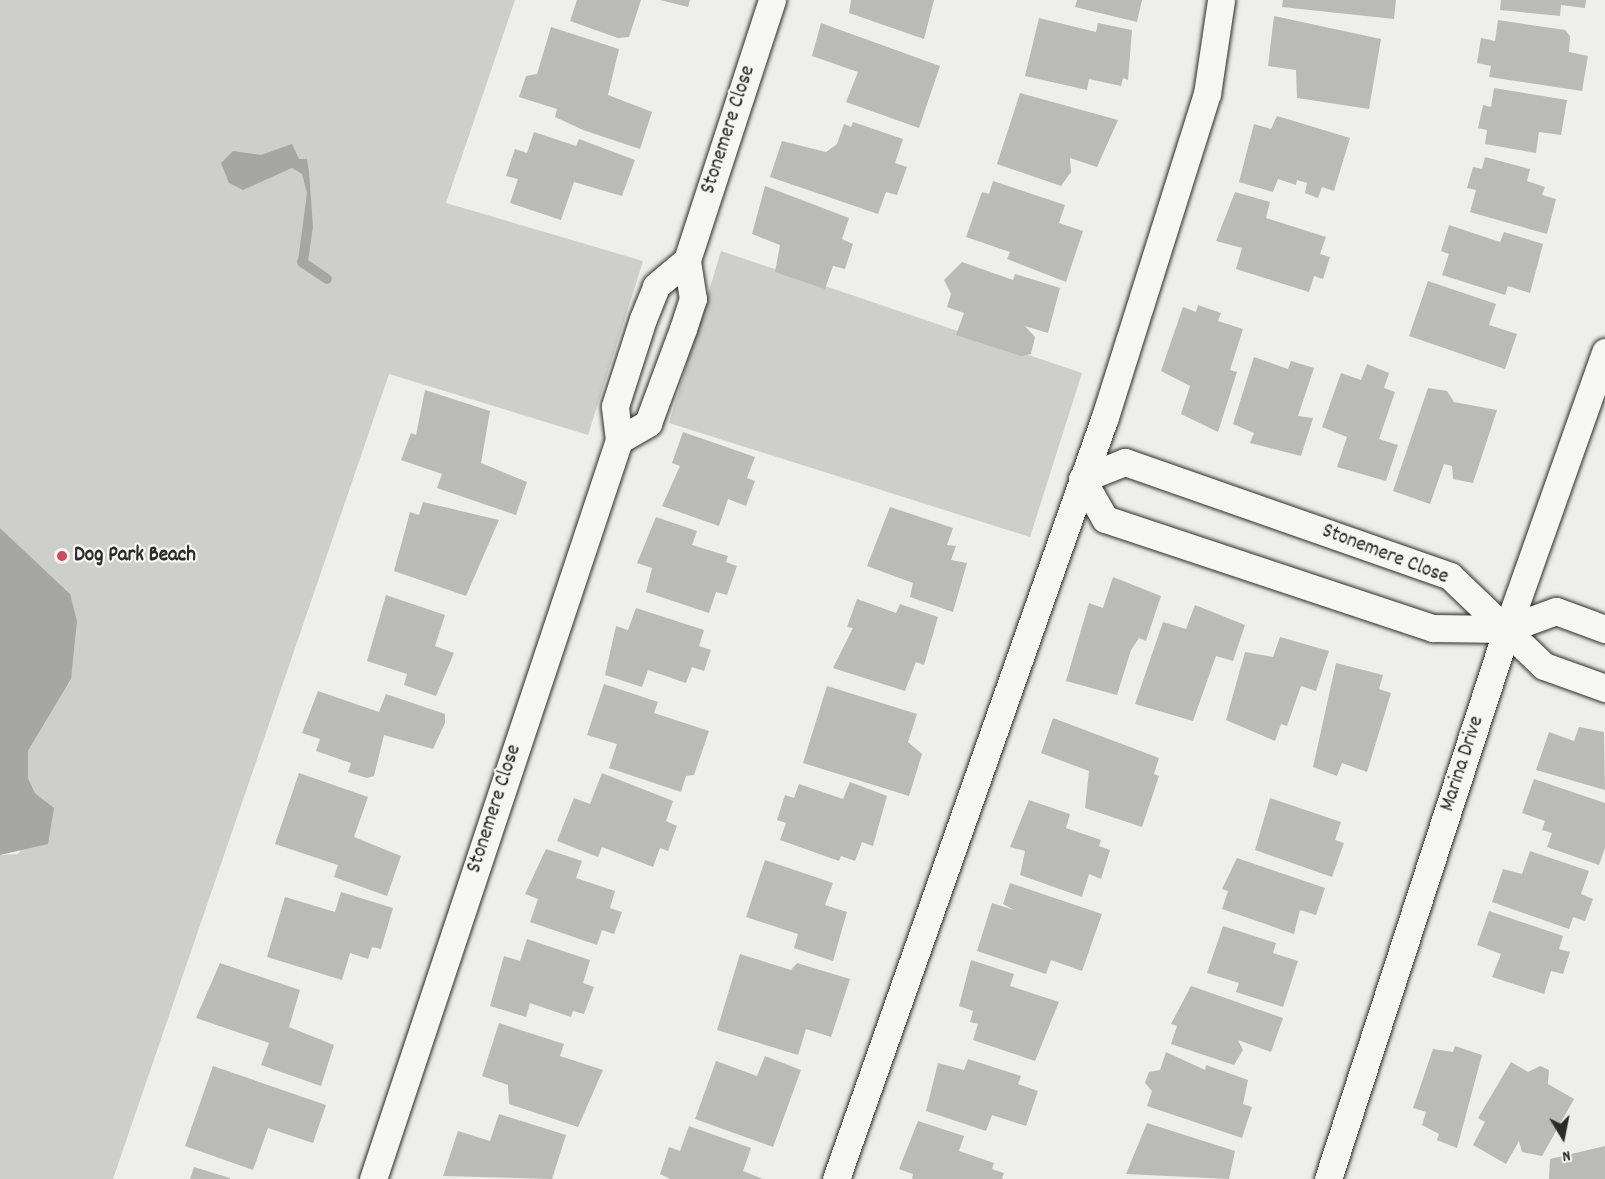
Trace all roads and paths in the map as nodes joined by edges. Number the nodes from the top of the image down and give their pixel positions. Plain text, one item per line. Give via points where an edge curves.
1 (772, 0) edge
2 (1221, 0) edge
3 (687, 260) junction
4 (1605, 352) edge
5 (619, 440) junction
6 (1082, 479) junction
7 (1507, 629) junction
8 (1605, 629) edge
9 (1605, 688) edge
10 (373, 1179) edge
11 (836, 1179) edge
12 (1328, 1179) edge

1 - 3 street, Stonemere Close
2 - 6 street via 1207,94
3 - 5 street, Stonemere Close via 656,286 643,319 615,406
3 - 5 street, Stonemere Close via 693,299 660,392 648,423
4 - 7 street, Marina Drive
5 - 10 street, Stonemere Close
6 - 7 street via 1105,519 1433,628
6 - 7 street, Stonemere Close via 1125,462 1450,576
6 - 11 street
7 - 8 street via 1556,611
7 - 9 street, Stonemere Close via 1544,666
7 - 12 street, Marina Drive

